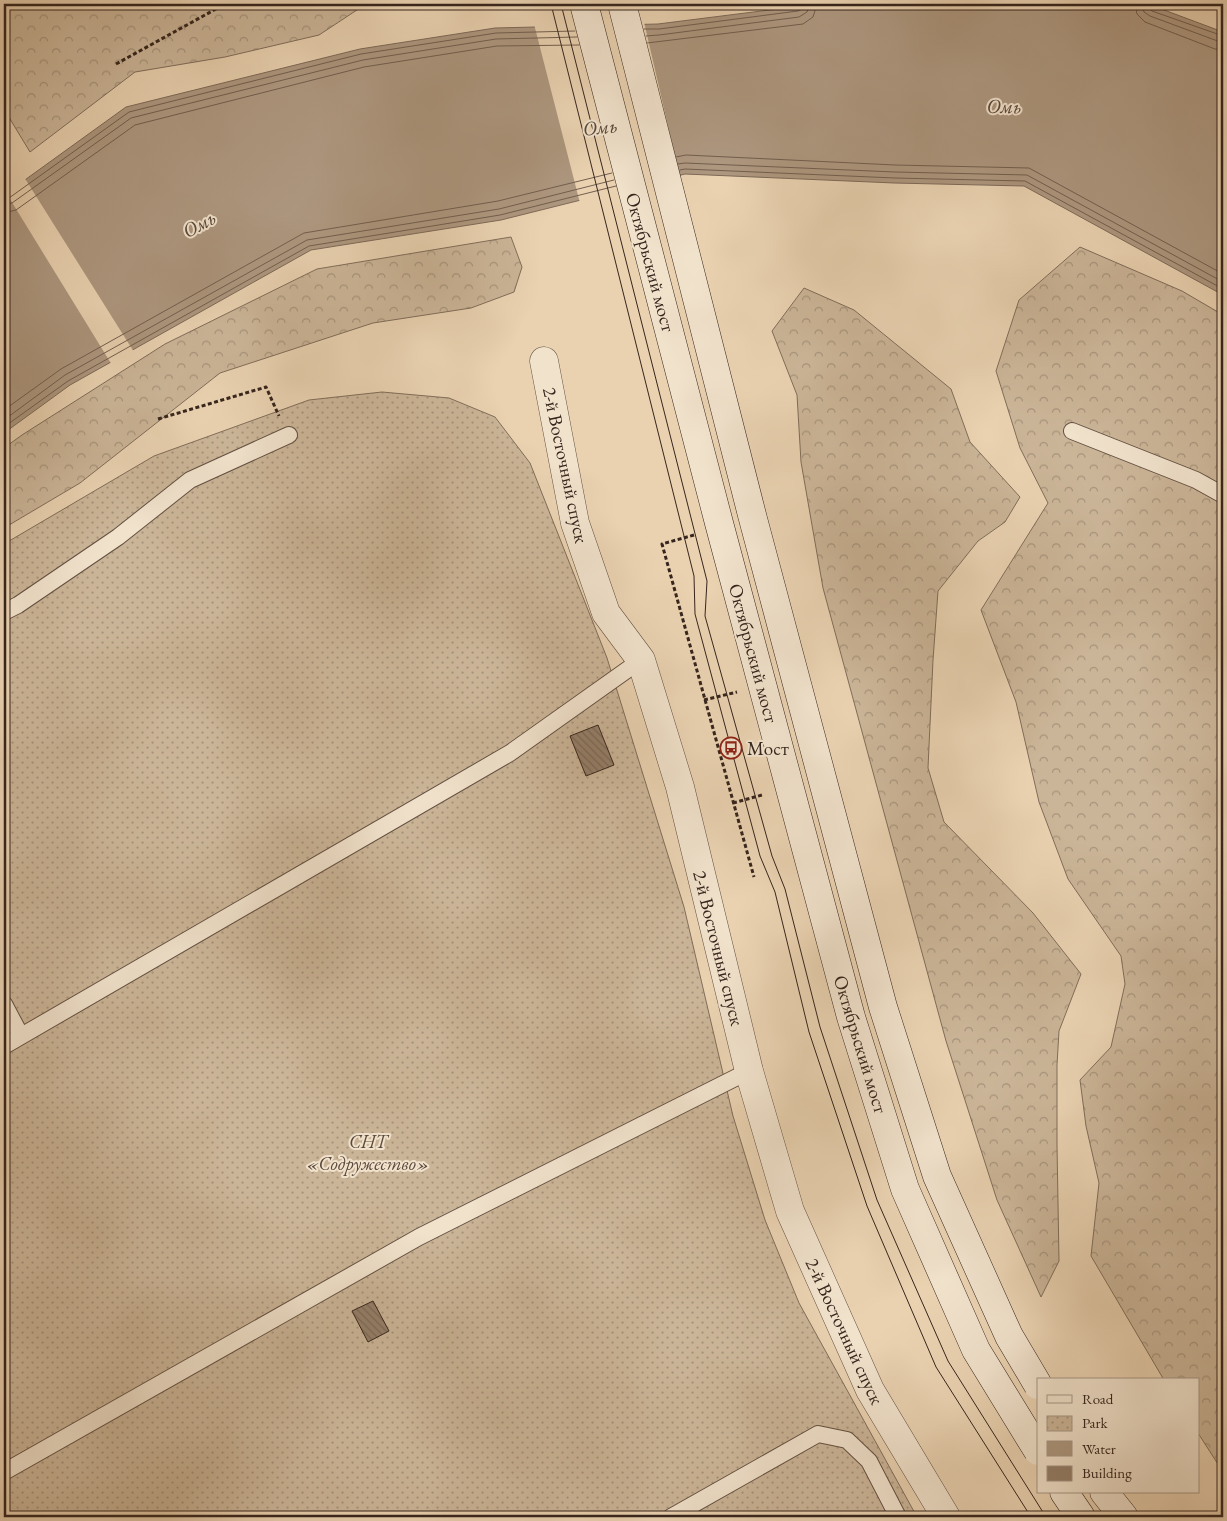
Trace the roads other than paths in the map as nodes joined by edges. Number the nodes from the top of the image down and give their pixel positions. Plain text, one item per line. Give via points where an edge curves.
1 (584, 4) edge
2 (622, 4) edge
3 (544, 361) dead end
4 (1072, 431) dead end
5 (289, 435) road end
6 (1223, 495) edge
7 (4, 612) edge
8 (641, 660) junction
9 (4, 1004) edge
10 (20, 1036) junction
11 (4, 1046) edge
12 (749, 1071) junction
13 (1037, 1383) edge
14 (1037, 1449) edge
15 (4, 1472) edge
16 (1065, 1494) edge
17 (1106, 1494) edge
18 (671, 1517) edge
19 (898, 1517) edge
20 (946, 1517) edge
21 (1081, 1517) edge
22 (1124, 1517) edge

1 - 14 main road, Октябрьский мост, bridge via 851,1017 905,1189 976,1350
2 - 13 main road, Октябрьский мост, bridge via 752,515 883,1007 938,1176 1009,1336
3 - 8 main road, 2-й Восточный спуск via 575,523 606,613
4 - 6 lane via 1196,480
5 - 7 lane via 190,480 118,537
8 - 10 lane via 510,753
8 - 12 main road, 2-й Восточный спуск via 680,787
9 - 10 lane
10 - 11 lane
12 - 15 lane via 419,1237
12 - 20 main road, 2-й Восточный спуск via 790,1211 870,1390
16 - 21 main road
17 - 22 main road
18 - 19 lane via 818,1434 847,1440 869,1460

